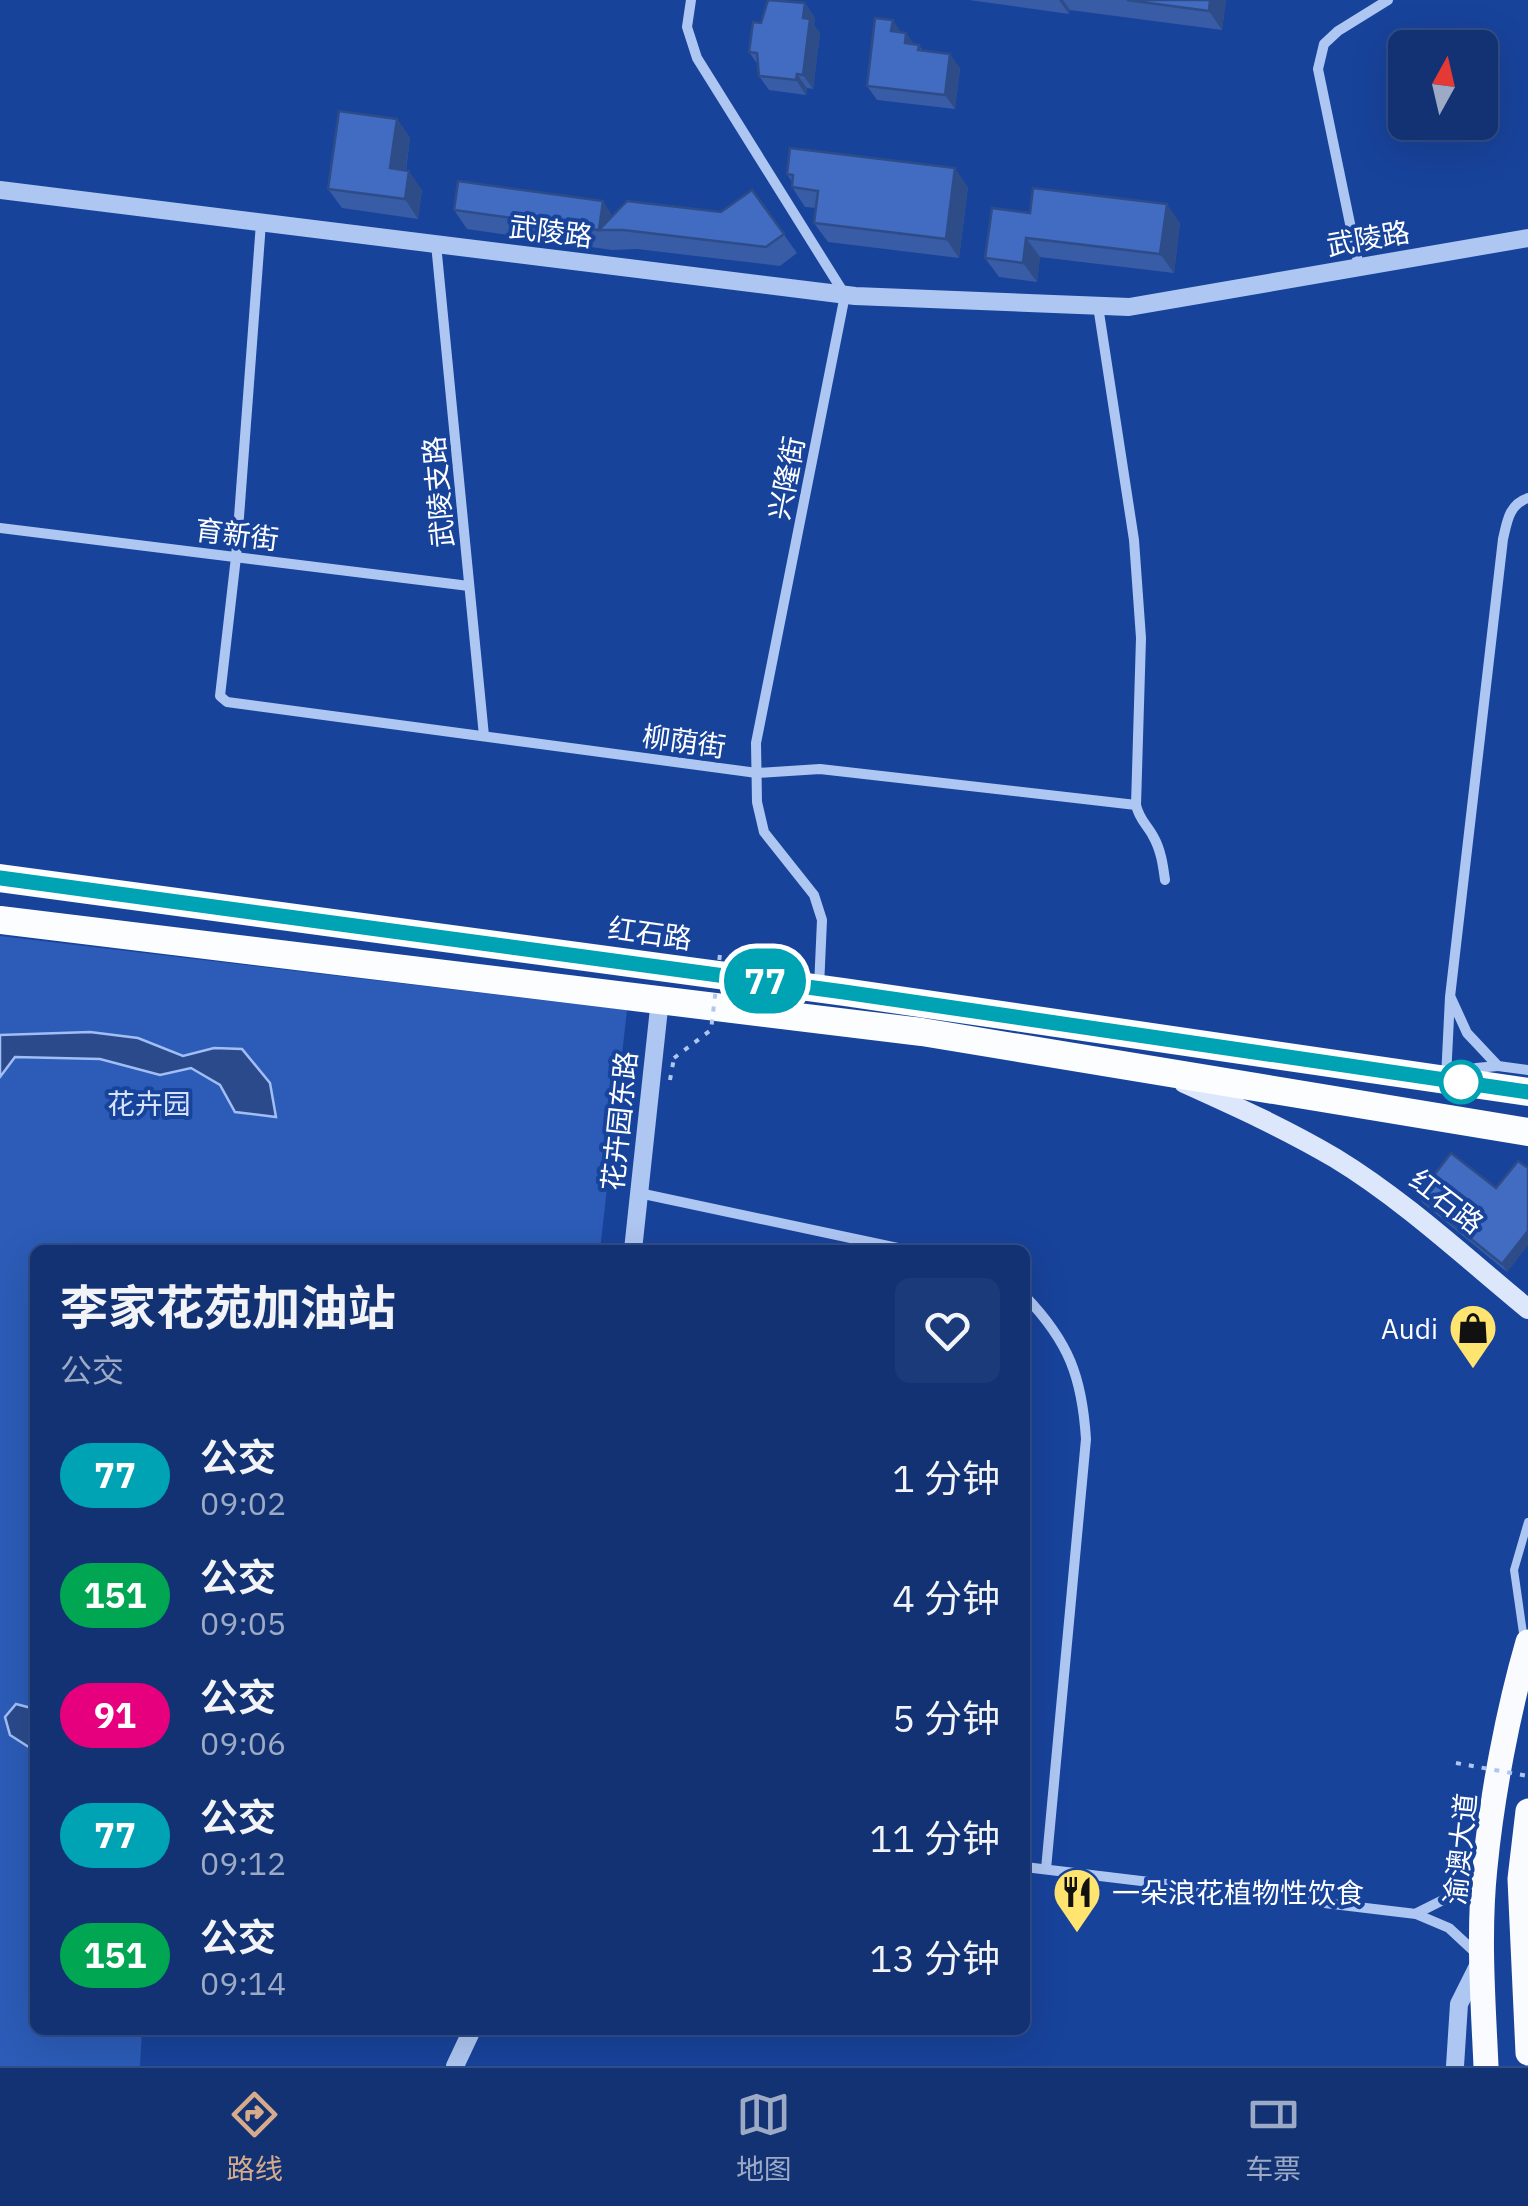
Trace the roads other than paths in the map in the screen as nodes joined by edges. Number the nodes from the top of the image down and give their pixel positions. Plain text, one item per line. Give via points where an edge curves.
1 (691, 0) edge
2 (1388, 0) edge
3 (0, 190) edge
4 (261, 222) junction
5 (1528, 238) edge
6 (436, 244) junction
7 (1359, 267) junction
8 (845, 295) junction
9 (1098, 306) junction
10 (1528, 498) edge
11 (0, 528) edge
12 (236, 557) junction
13 (469, 586) junction
14 (484, 736) junction
15 (757, 773) junction
16 (1136, 806) junction
17 (0, 878) edge
18 (1165, 880) dead end
19 (0, 920) edge
20 (818, 988) junction
21 (1450, 997) junction
22 (660, 998) junction
23 (1498, 1066) junction
24 (1528, 1070) edge
25 (1159, 1072) junction
26 (1446, 1080) junction
27 (1528, 1092) edge
28 (1528, 1132) edge
29 (640, 1193) junction
30 (634, 1245) edge
31 (884, 1245) edge
32 (1030, 1303) edge
33 (1528, 1309) edge
34 (1528, 1522) edge
35 (1527, 1647) edge
36 (1528, 1811) edge
37 (1030, 1868) edge
38 (1046, 1869) junction
39 (1484, 1870) junction
40 (1416, 1914) junction
41 (1482, 1959) junction
42 (470, 2035) edge
43 (1528, 2053) edge
44 (455, 2066) edge
45 (1455, 2066) edge
46 (1486, 2066) edge

1 - 8 street via 687,27 698,58
2 - 7 street via 1324,44 1318,69
3 - 4 street, 武陵路
4 - 6 street, 武陵路
4 - 12 street
5 - 7 street, 武陵路
6 - 8 street, 武陵路
6 - 13 street, 武陵支路
7 - 9 street, 武陵路 via 1129,307
8 - 9 street, 武陵路
8 - 15 street, 兴隆街 via 756,743
9 - 16 street via 1134,540 1141,638
10 - 21 street via 1510,512 1503,539
11 - 12 street, 育新街
12 - 13 street, 育新街
12 - 14 street, 柳荫街 via 220,696 227,702
13 - 14 street, 武陵支路
14 - 15 street, 柳荫街
15 - 16 street, 柳荫街 via 820,769
15 - 20 street, 兴隆街 via 764,832 814,895 822,920
16 - 18 street via 1162,856
17 - 20 highway, 红石路
19 - 22 highway, 红石路
20 - 26 highway, 红石路
21 - 23 street via 1467,1033
21 - 26 street
22 - 25 highway, 红石路
22 - 29 street, 花卉园东路
23 - 24 street
23 - 26 street
25 - 28 highway, 红石路
25 - 33 main road, 红石路 via 1337,1159
26 - 27 highway, 红石路
29 - 30 street, 花卉园东路
29 - 31 street
32 - 38 street via 1070,1355 1084,1396 1085,1425
34 - 35 lane via 1514,1570
35 - 39 main road, 渝澳大道
36 - 43 main road via 1520,1879
37 - 38 street
38 - 40 street
39 - 40 street
39 - 41 main road, 渝澳大道
40 - 41 street via 1450,1928
41 - 45 street via 1459,2004
41 - 46 main road, 渝澳大道
42 - 44 street

